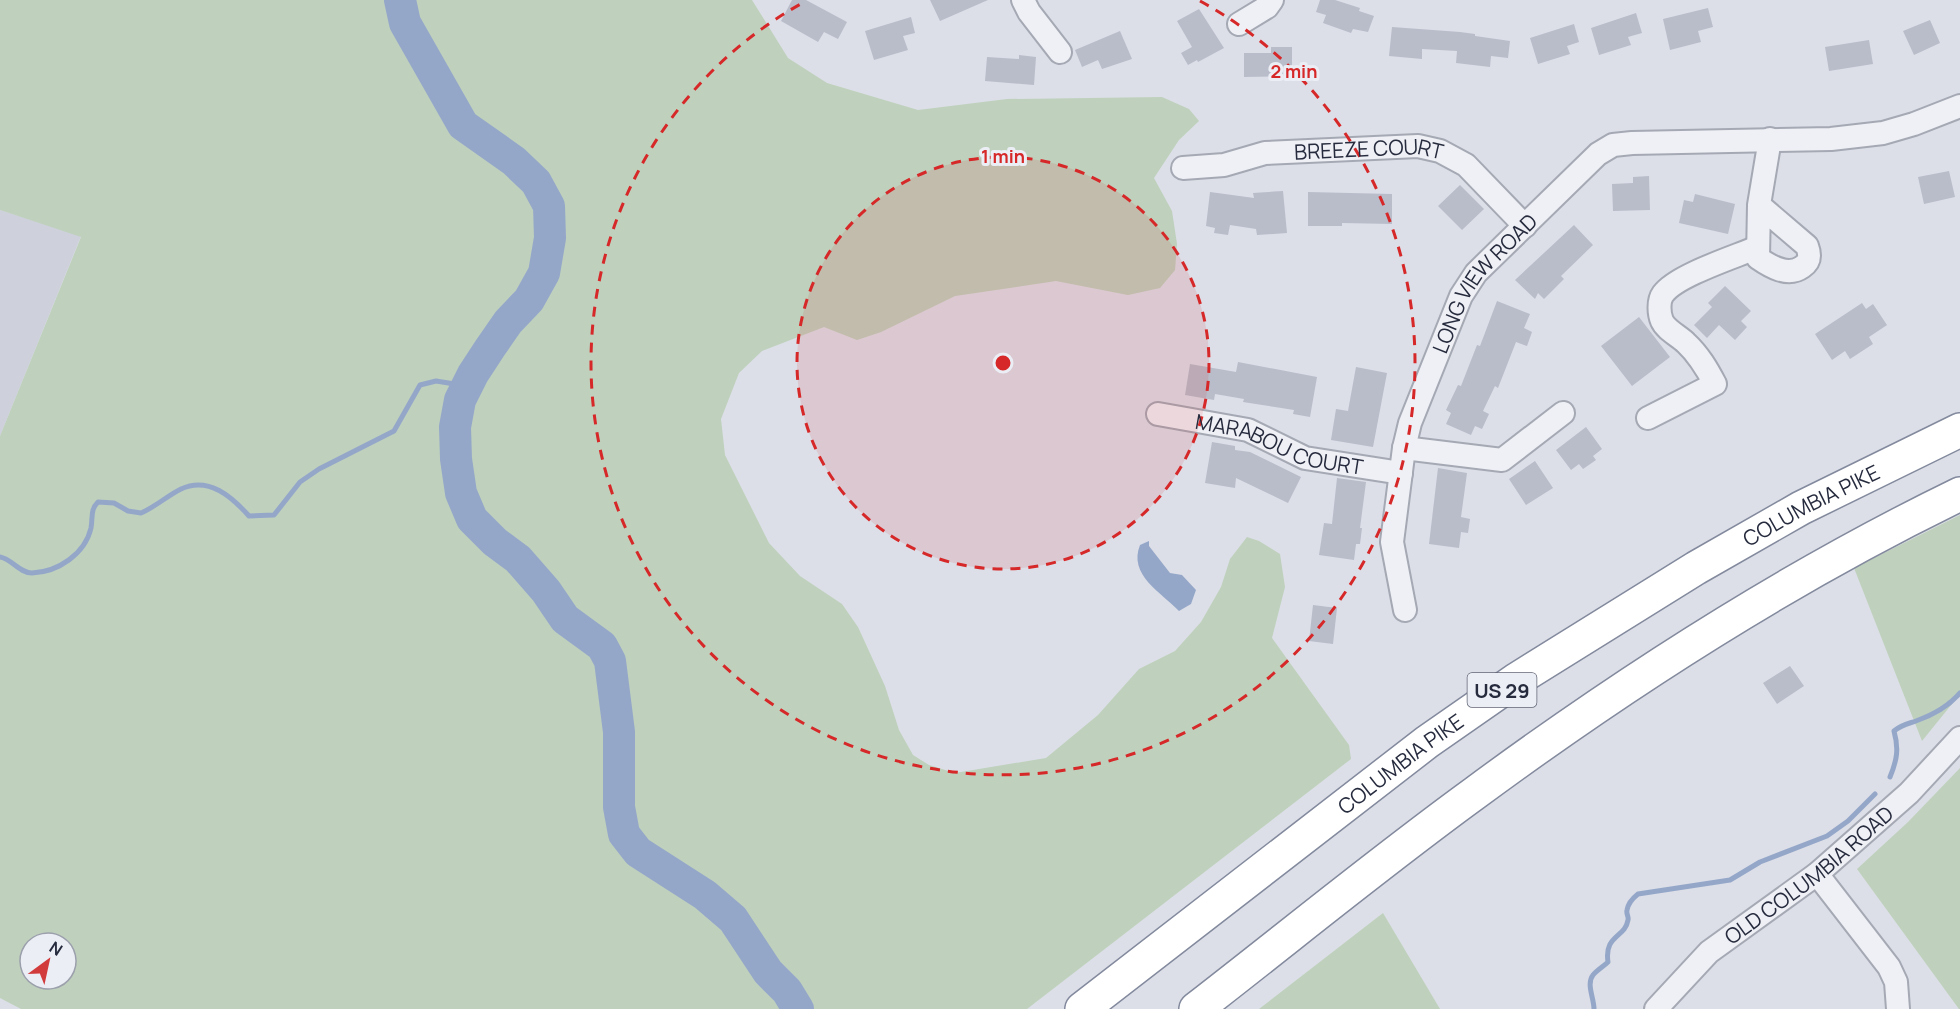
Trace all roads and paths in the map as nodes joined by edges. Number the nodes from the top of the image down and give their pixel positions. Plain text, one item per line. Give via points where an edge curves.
1 (1023, 0) edge
2 (1272, 0) edge
3 (1239, 24) dead end
4 (1060, 52) dead end
5 (1960, 105) edge
6 (1770, 139) junction
7 (1183, 168) dead end
8 (1759, 205) junction
9 (1525, 226) junction
10 (1758, 248) junction
11 (1563, 413) dead end
12 (1158, 414) dead end
13 (1648, 418) dead end
14 (1960, 430) edge
15 (1404, 448) junction
16 (1401, 473) junction
17 (1960, 494) edge
18 (1405, 610) dead end
19 (1960, 738) edge
20 (1817, 874) junction
21 (1082, 1009) edge
22 (1197, 1009) edge
23 (1656, 1009) edge
24 (1898, 1009) edge

1 - 4 street
2 - 3 street via 1268,7
5 - 6 street, LONG VIEW ROAD via 1883,133 1831,139
6 - 8 street
6 - 9 street, LONG VIEW ROAD via 1613,145 1598,154
7 - 9 street, BREEZE COURT via 1224,165 1264,153 1418,146 1440,151 1466,165
8 - 10 street
8 - 10 street via 1808,246 1810,255 1797,271 1785,271 1758,258
9 - 15 street, LONG VIEW ROAD via 1476,273 1461,296 1410,423
10 - 13 street via 1675,283 1663,294 1662,323 1695,351 1715,384
11 - 15 street via 1502,460
12 - 16 street, MARABOU COURT via 1248,430 1305,458
14 - 21 highway, COLUMBIA PIKE / US 29 via 1801,508 1686,573 1516,680 1427,742
15 - 16 street, LONG VIEW ROAD
16 - 18 street, LONG VIEW ROAD via 1392,542
17 - 22 highway via 1822,566 1649,672 1473,794
19 - 20 street, OLD COLUMBIA ROAD via 1910,793
20 - 23 street, OLD COLUMBIA ROAD via 1708,952
20 - 24 street via 1889,967 1896,981

